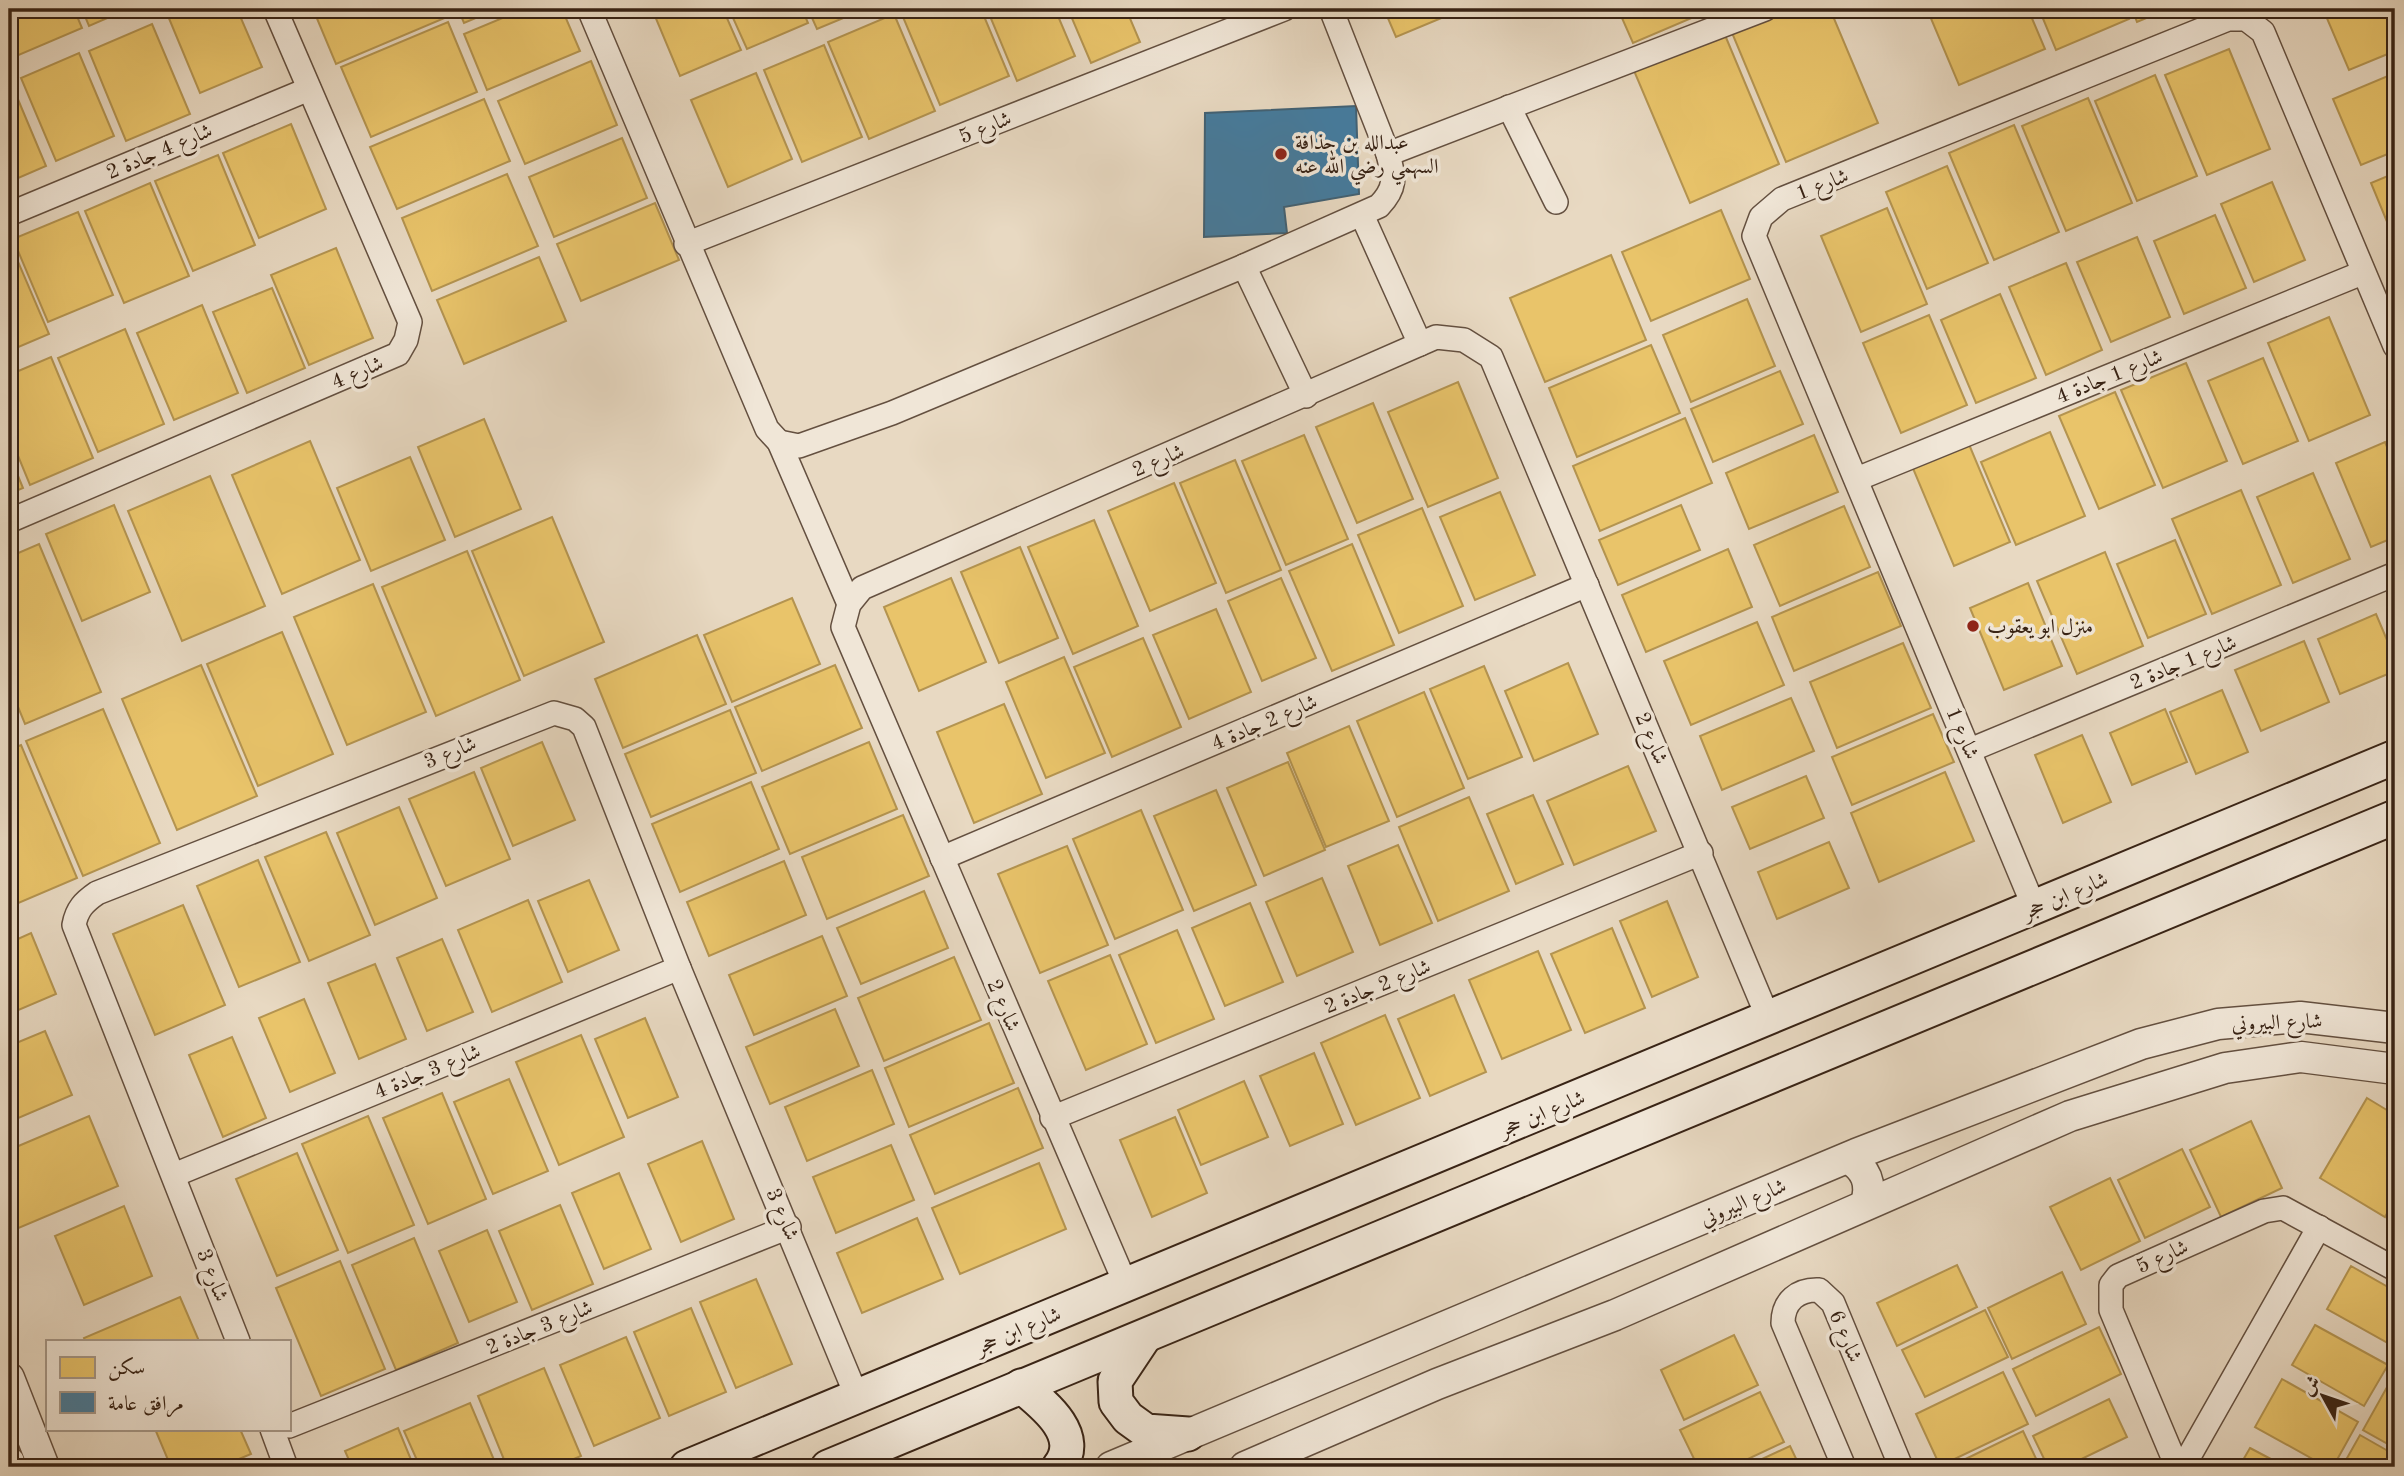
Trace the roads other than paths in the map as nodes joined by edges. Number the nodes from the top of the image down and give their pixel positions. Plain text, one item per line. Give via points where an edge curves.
1 (275, 9) edge
2 (589, 9) edge
3 (1284, 9) edge
4 (1331, 9) edge
5 (1765, 9) edge
6 (2248, 14) edge
7 (309, 89) junction
8 (1509, 107) junction
9 (1388, 154) junction
10 (1556, 202) dead end
11 (9, 214) edge
12 (1362, 215) junction
13 (686, 244) junction
14 (1244, 266) junction
15 (2362, 273) junction
16 (1420, 344) junction
17 (2395, 346) edge
18 (1306, 396) junction
19 (779, 442) junction
20 (1857, 480) junction
21 (9, 521) edge
22 (2395, 574) edge
23 (1587, 585) junction
24 (849, 604) junction
25 (1970, 750) junction
26 (2395, 757) edge
27 (2395, 817) edge
28 (1701, 853) junction
29 (942, 858) junction
30 (2034, 907) junction
31 (679, 968) junction
32 (1769, 1020) junction
33 (2395, 1028) edge
34 (2395, 1069) edge
35 (1052, 1118) junction
36 (1487, 1136) junction
37 (1894, 1140) junction
38 (1848, 1158) junction
39 (1429, 1160) junction
40 (174, 1175) junction
41 (1516, 1182) junction
42 (1913, 1184) junction
43 (1867, 1203) junction
44 (1444, 1212) junction
45 (789, 1227) junction
46 (2319, 1227) junction
47 (2395, 1269) edge
48 (1126, 1285) junction
49 (1143, 1339) junction
50 (238, 1340) edge
51 (9, 1378) edge
52 (1021, 1386) junction
53 (857, 1397) junction
54 (290, 1425) edge
55 (279, 1430) edge
56 (1188, 1434) junction
57 (9, 1462) edge
58 (10, 1467) edge
59 (44, 1467) edge
60 (286, 1467) edge
61 (687, 1467) edge
62 (828, 1467) edge
63 (1059, 1467) edge
64 (1111, 1467) edge
65 (1245, 1467) edge
66 (1844, 1467) edge
67 (1901, 1467) edge
68 (2178, 1467) edge
69 (2183, 1467) edge

1 - 7 street, شارع 4
2 - 13 street
3 - 13 street, شارع 5
4 - 9 street
5 - 8 street
6 - 15 street, شارع 1 via 2263,32
6 - 20 street, شارع 1 via 1782,199 1761,217 1754,236
7 - 11 street, شارع 4 جادة 2
7 - 21 street, شارع 4 via 410,322 398,354
8 - 9 street
8 - 10 street
9 - 12 street via 1394,178 1391,194
12 - 14 street
12 - 16 street
13 - 19 street via 767,429
14 - 18 street
14 - 19 street via 892,413 799,446
15 - 17 street, شارع 1
15 - 20 street, شارع 1 جادة 4
16 - 18 street, شارع 2
16 - 23 street, شارع 2 via 1436,337 1464,340 1491,358
18 - 24 street, شارع 2 via 862,588
19 - 24 street
20 - 25 street, شارع 1
22 - 25 street, شارع 1 جادة 2
23 - 28 street, شارع 2
23 - 29 street, شارع 2 جادة 4
24 - 29 street, شارع 2 via 844,626
25 - 30 street, شارع 1
26 - 30 main road, شارع ابن حجر
27 - 41 main road
28 - 32 street, شارع 2
28 - 35 street, شارع 2 جادة 2
29 - 35 street, شارع 2
30 - 32 main road, شارع ابن حجر
31 - 40 street, شارع 3 جادة 4
31 - 40 street, شارع 3 via 584,727 554,713 97,893 83,903 74,925
31 - 45 street, شارع 3
32 - 36 main road, شارع ابن حجر
33 - 37 street, شارع البيروني via 2300,1017 2218,1024 2141,1044
34 - 42 street, شارع البيروني via 2301,1057 2225,1068 2070,1116
35 - 48 street, شارع 2
36 - 39 main road, شارع ابن حجر
36 - 41 main road via 1488,1163 1502,1178
37 - 38 street, شارع البيروني
37 - 42 street via 1891,1161 1903,1179
38 - 43 street via 1864,1172
38 - 56 street, شارع البيروني
39 - 44 main road via 1453,1178 1455,1193
39 - 48 main road, شارع ابن حجر
40 - 50 street, شارع 3
41 - 44 main road
42 - 43 street, شارع البيروني
43 - 65 street, شارع البيروني via 1615,1315 1437,1384
44 - 49 main road
45 - 53 street, شارع 3
45 - 54 street, شارع 3 جادة 2
46 - 47 street, شارع 5
46 - 68 street, شارع 5 via 2283,1208 2263,1211 2118,1276 2111,1285 2111,1311
46 - 69 street
48 - 53 main road, شارع ابن حجر
49 - 52 main road
49 - 56 main road via 1115,1381 1116,1402 1146,1431
51 - 59 street
52 - 62 main road
52 - 63 main road via 1061,1424 1067,1444
53 - 61 main road, شارع ابن حجر
55 - 60 street
56 - 64 street, شارع البيروني
57 - 58 street
66 - 67 street, شارع 6 via 1783,1323 1786,1305 1801,1291 1819,1290 1833,1303

